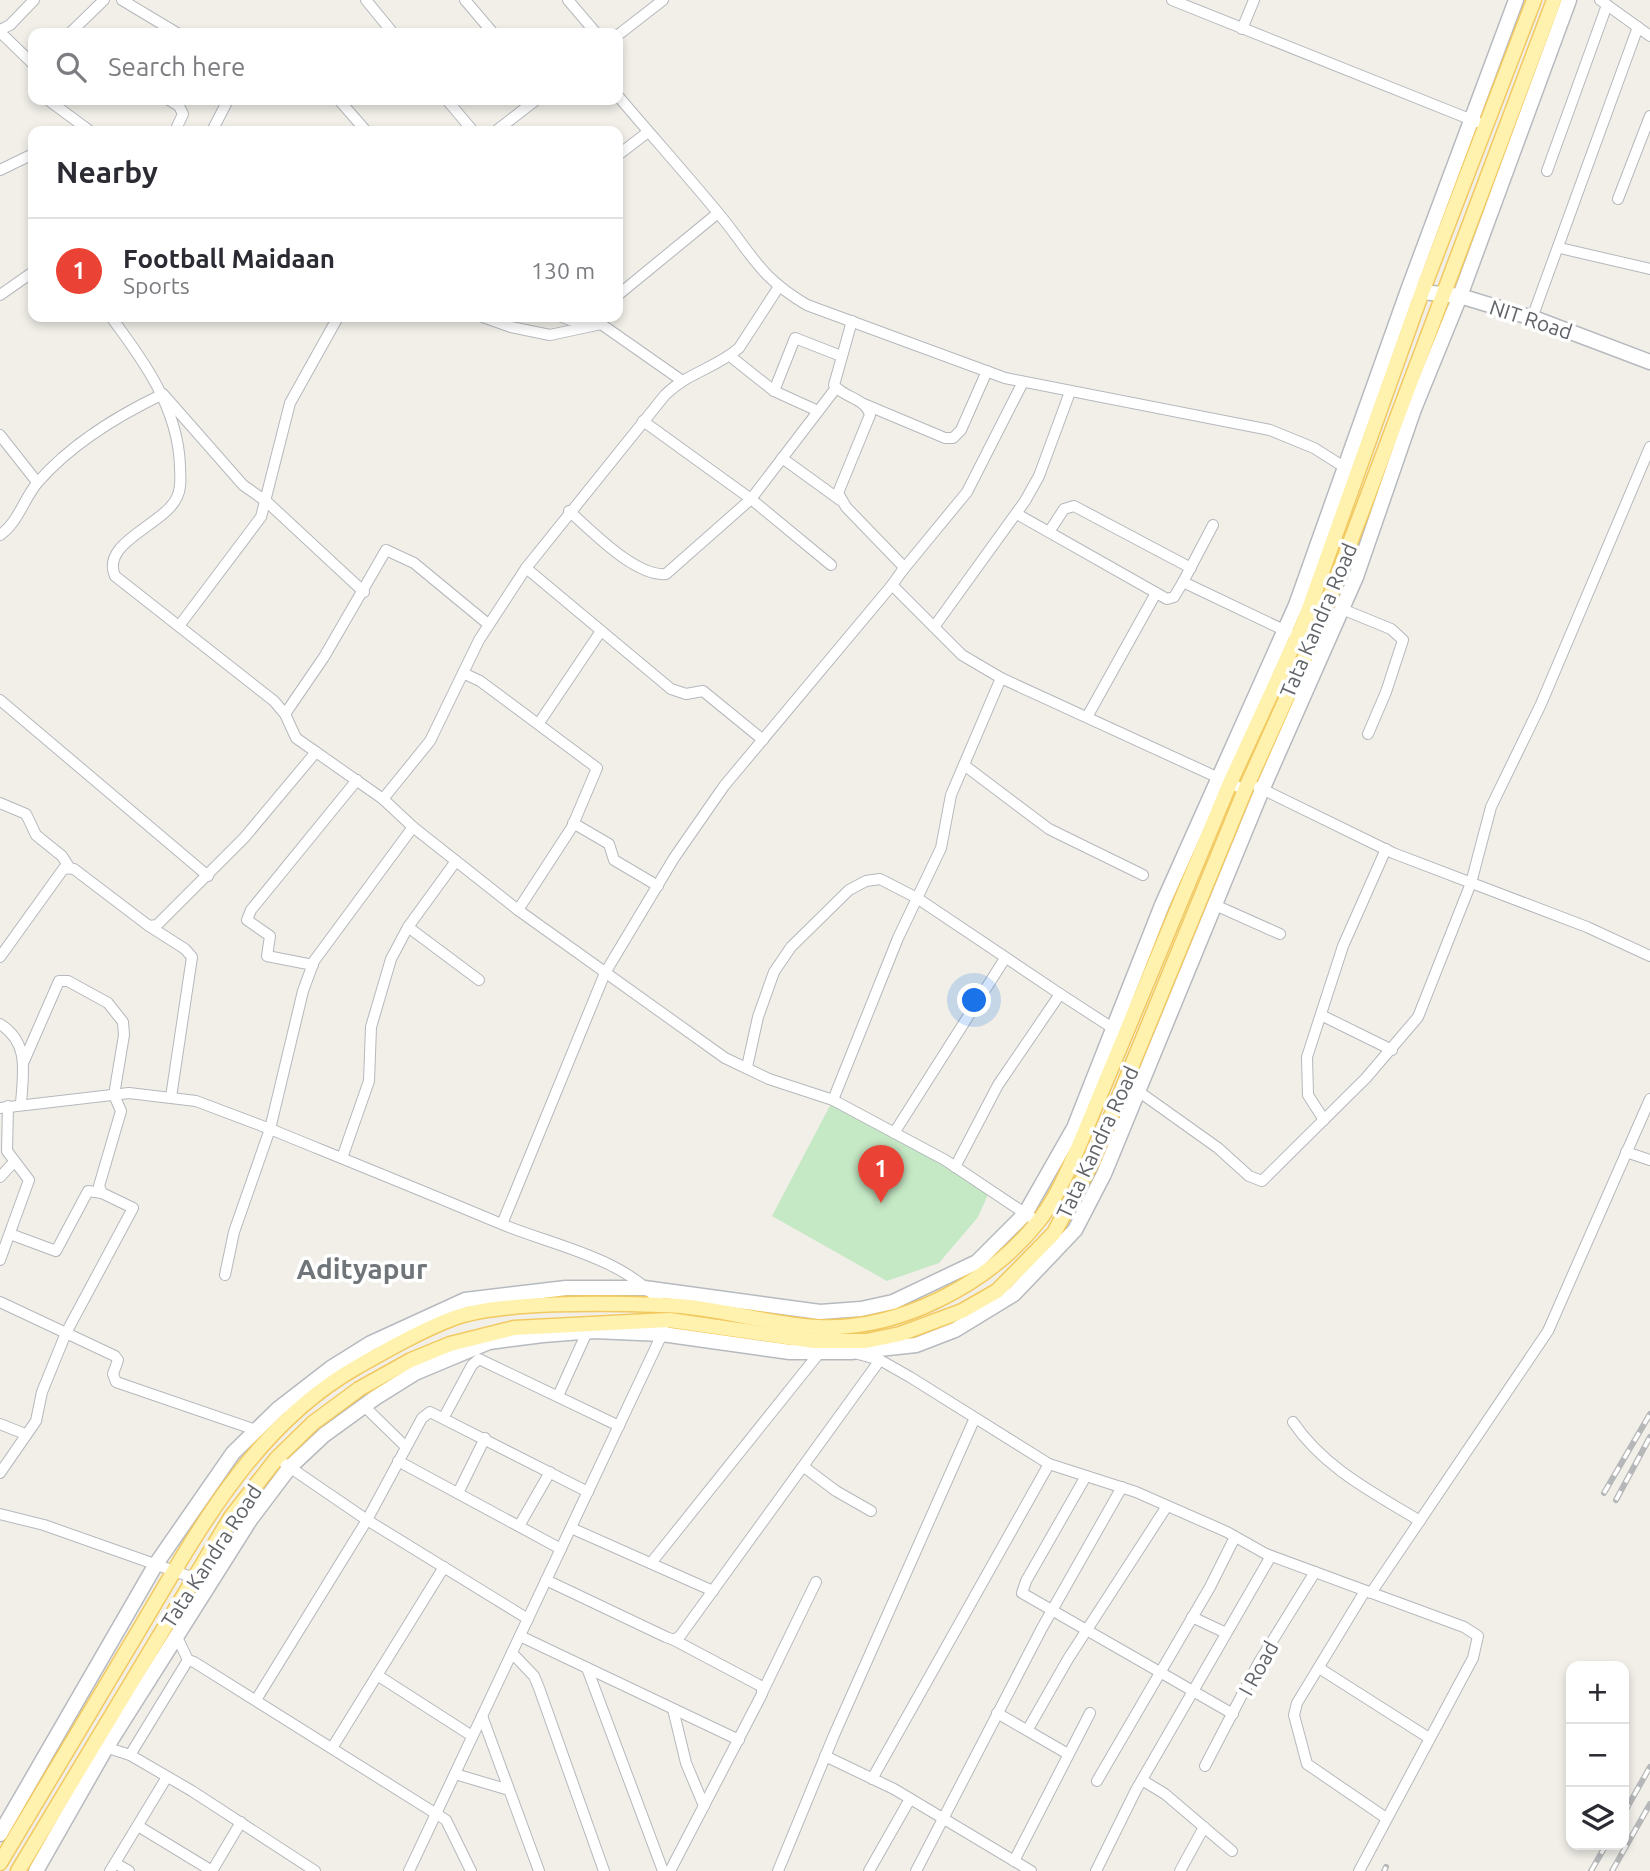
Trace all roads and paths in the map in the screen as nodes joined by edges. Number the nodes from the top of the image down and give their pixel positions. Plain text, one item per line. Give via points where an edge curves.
1 (34, 0) edge
2 (104, 0) edge
3 (122, 0) edge
4 (367, 0) edge
5 (466, 0) edge
6 (568, 0) edge
7 (663, 0) edge
8 (1172, 0) edge
9 (1254, 0) edge
10 (1516, 0) edge
11 (1534, 0) edge
12 (1554, 0) edge
13 (1569, 0) edge
14 (1603, 3) edge
15 (1506, 26) junction
16 (1638, 27) junction
17 (75, 28) edge
18 (160, 28) edge
19 (389, 28) edge
20 (489, 28) edge
21 (592, 28) edge
22 (1242, 29) junction
23 (0, 31) edge
24 (623, 31) edge
25 (1521, 33) junction
26 (1650, 36) edge
27 (28, 59) edge
28 (623, 102) edge
29 (55, 105) edge
30 (176, 105) edge
31 (225, 105) edge
32 (343, 105) edge
33 (451, 105) edge
34 (530, 105) edge
35 (1650, 116) edge
36 (1471, 120) junction
37 (1487, 124) junction
38 (83, 126) edge
39 (177, 126) edge
40 (215, 126) edge
41 (358, 126) edge
42 (468, 126) edge
43 (502, 126) edge
44 (648, 132) junction
45 (623, 151) edge
46 (28, 156) edge
47 (0, 170) edge
48 (1547, 171) dead end
49 (1618, 199) dead end
50 (718, 213) junction
51 (1560, 248) junction
52 (1650, 270) edge
53 (28, 275) edge
54 (778, 288) junction
55 (623, 289) edge
56 (1415, 291) junction
57 (0, 295) edge
58 (1444, 295) junction
59 (1461, 296) junction
60 (1532, 317) junction
61 (852, 321) junction
62 (114, 322) edge
63 (335, 322) edge
64 (497, 322) edge
65 (596, 322) edge
66 (600, 322) edge
67 (730, 356) junction
68 (841, 356) junction
69 (1650, 362) edge
70 (987, 371) junction
71 (681, 380) junction
72 (1023, 382) junction
73 (836, 388) junction
74 (774, 391) junction
75 (1070, 392) junction
76 (163, 394) junction
77 (864, 404) junction
78 (818, 411) junction
79 (643, 421) junction
80 (0, 435) edge
81 (1650, 448) edge
82 (782, 458) junction
83 (1344, 467) junction
84 (37, 482) junction
85 (751, 499) junction
86 (840, 500) junction
87 (267, 502) junction
88 (569, 511) junction
89 (1017, 514) junction
90 (1213, 525) dead end
91 (1049, 532) junction
92 (0, 535) edge
93 (831, 565) dead end
94 (526, 568) junction
95 (1191, 568) junction
96 (902, 571) junction
97 (1183, 582) junction
98 (892, 585) junction
99 (364, 592) junction
100 (1156, 593) junction
101 (1342, 610) junction
102 (488, 624) junction
103 (179, 626) junction
104 (934, 627) junction
105 (601, 631) junction
106 (1291, 634) junction
107 (463, 673) junction
108 (1001, 678) junction
109 (0, 700) edge
110 (285, 714) junction
111 (1087, 717) junction
112 (539, 723) junction
113 (1368, 734) dead end
114 (763, 740) junction
115 (317, 752) junction
116 (964, 765) junction
117 (357, 780) junction
118 (1224, 780) junction
119 (1247, 785) junction
120 (1262, 790) junction
121 (383, 799) junction
122 (0, 803) edge
123 (573, 823) junction
124 (413, 827) junction
125 (1386, 849) junction
126 (456, 861) junction
127 (69, 867) junction
128 (208, 876) junction
129 (1143, 876) dead end
130 (1471, 883) junction
131 (658, 886) junction
132 (917, 898) junction
133 (1215, 905) junction
134 (518, 910) junction
135 (149, 926) junction
136 (408, 927) junction
137 (1280, 934) dead end
138 (1650, 956) edge
139 (0, 957) edge
140 (1004, 960) junction
141 (313, 965) junction
142 (605, 973) junction
143 (478, 980) dead end
144 (1060, 995) junction
145 (1321, 1015) junction
146 (0, 1024) edge
147 (1114, 1029) junction
148 (1392, 1050) junction
149 (24, 1061) junction
150 (747, 1068) junction
151 (1138, 1091) junction
152 (114, 1095) junction
153 (171, 1097) junction
154 (1650, 1099) edge
155 (833, 1100) junction
156 (21, 1104) junction
157 (4, 1107) edge
158 (1324, 1120) junction
159 (270, 1129) junction
160 (894, 1133) junction
161 (1626, 1152) junction
162 (342, 1158) junction
163 (1650, 1160) edge
164 (13, 1162) junction
165 (956, 1167) junction
166 (0, 1177) edge
167 (102, 1193) junction
168 (1031, 1218) junction
169 (502, 1224) junction
170 (10, 1234) junction
171 (1060, 1238) junction
172 (0, 1260) edge
173 (225, 1275) dead end
174 (644, 1288) junction
175 (0, 1302) edge
176 (663, 1304) junction
177 (669, 1320) junction
178 (587, 1332) junction
179 (66, 1333) junction
180 (662, 1334) junction
181 (817, 1347) junction
182 (851, 1352) junction
183 (880, 1360) junction
184 (414, 1366) junction
185 (558, 1396) junction
186 (364, 1406) junction
187 (444, 1417) junction
188 (974, 1420) junction
189 (1293, 1422) dead end
190 (0, 1424) edge
191 (619, 1426) junction
192 (256, 1430) junction
193 (25, 1434) junction
194 (485, 1438) junction
195 (405, 1447) junction
196 (277, 1458) junction
197 (398, 1461) junction
198 (1049, 1464) junction
199 (290, 1467) junction
200 (804, 1467) junction
201 (550, 1472) junction
202 (0, 1473) edge
203 (1086, 1476) junction
204 (1122, 1487) junction
205 (588, 1492) junction
206 (458, 1493) junction
207 (1167, 1506) junction
208 (872, 1511) dead end
209 (0, 1514) edge
210 (367, 1520) junction
211 (1420, 1521) junction
212 (519, 1526) junction
213 (571, 1528) junction
214 (1235, 1537) junction
215 (561, 1549) junction
216 (1271, 1556) junction
217 (651, 1563) junction
218 (156, 1564) junction
219 (444, 1567) junction
220 (175, 1571) junction
221 (1315, 1572) junction
222 (194, 1577) junction
223 (546, 1580) junction
224 (816, 1582) dead end
225 (713, 1591) junction
226 (1368, 1592) junction
227 (1052, 1612) junction
228 (1192, 1617) junction
229 (528, 1619) junction
230 (1087, 1629) junction
231 (1226, 1633) junction
232 (176, 1635) junction
233 (520, 1636) junction
234 (674, 1640) junction
235 (512, 1653) junction
236 (188, 1660) junction
237 (587, 1668) junction
238 (1319, 1668) junction
239 (1160, 1673) junction
240 (377, 1675) junction
241 (1193, 1692) junction
242 (762, 1694) junction
243 (256, 1700) junction
244 (673, 1709) junction
245 (997, 1713) junction
246 (1090, 1713) dead end
247 (1233, 1714) junction
248 (482, 1716) junction
249 (1028, 1729) junction
250 (472, 1736) junction
251 (1429, 1738) junction
252 (739, 1740) junction
253 (99, 1745) junction
254 (332, 1748) junction
255 (1068, 1754) junction
256 (130, 1755) junction
257 (825, 1756) junction
258 (1205, 1766) dead end
259 (455, 1774) junction
260 (167, 1777) junction
261 (872, 1779) junction
262 (1142, 1780) junction
263 (1097, 1781) dead end
264 (509, 1790) junction
265 (910, 1799) junction
266 (704, 1806) junction
267 (436, 1814) junction
268 (943, 1818) junction
269 (1386, 1818) junction
270 (241, 1822) junction
271 (138, 1826) junction
272 (1204, 1827) junction
273 (0, 1834) edge
274 (1231, 1851) dead end
275 (0, 1863) edge
276 (1014, 1865) edge
277 (113, 1867) edge
278 (18, 1871) edge
279 (36, 1871) edge
280 (129, 1871) edge
281 (212, 1871) edge
282 (315, 1871) edge
283 (410, 1871) edge
284 (471, 1871) edge
285 (538, 1871) edge
286 (604, 1871) edge
287 (663, 1871) edge
288 (670, 1871) edge
289 (778, 1871) edge
290 (869, 1871) edge
291 (916, 1871) edge
292 (1031, 1871) edge
293 (1096, 1871) edge
294 (1180, 1871) edge
295 (1359, 1871) edge

1 - 23 street
2 - 17 street
3 - 18 street
4 - 19 street
5 - 20 street
6 - 21 street
7 - 24 street
8 - 22 street
9 - 22 street
10 - 15 street
11 - 25 main road, Tata Kandra Road
12 - 58 main road, Tata Kandra Road
13 - 59 street
14 - 16 street
14 - 48 street
15 - 25 street
15 - 36 street
16 - 26 street
16 - 51 street
22 - 36 street
23 - 27 street
25 - 37 main road, Tata Kandra Road
28 - 44 street
29 - 38 street
30 - 39 street via 182,110
31 - 40 street
32 - 41 street
33 - 42 street
34 - 43 street
35 - 49 street
36 - 37 street
36 - 56 street
37 - 56 main road, Tata Kandra Road
44 - 45 street
44 - 50 street
46 - 47 street
50 - 54 street
50 - 55 street
51 - 52 street
51 - 60 street
53 - 57 street
54 - 61 street via 807,305
54 - 67 street via 747,338
56 - 58 street, NIT Road
56 - 83 street
56 - 106 main road, Tata Kandra Road
58 - 59 street, NIT Road
58 - 119 main road, Tata Kandra Road via 1318,628
59 - 60 street, NIT Road
59 - 101 street via 1414,409
60 - 69 street, NIT Road
61 - 68 street
61 - 70 street
62 - 76 street
63 - 87 street via 290,403
64 - 65 street via 550,335
66 - 71 street
67 - 71 street
67 - 74 street
68 - 73 street via 833,381
68 - 74 street via 795,338
70 - 72 street
70 - 77 street via 961,430 953,438
71 - 79 street
72 - 75 street
72 - 96 street via 967,492
73 - 77 street
73 - 78 street
74 - 78 street
75 - 83 street via 1270,430 1314,447
75 - 89 street via 1039,476
76 - 84 street via 104,424
76 - 87 street via 243,485
76 - 103 street via 179,445 177,498 116,552 111,564 115,576
77 - 86 street via 869,421 840,484
78 - 82 street
79 - 85 street
79 - 88 street
80 - 84 street
81 - 130 street via 1541,704 1491,807
82 - 85 street
82 - 86 street
83 - 106 street
84 - 92 street
85 - 88 street via 672,570 659,575 628,560
85 - 93 street
86 - 96 street via 900,561
87 - 99 street
87 - 103 street via 252,532
88 - 94 street
89 - 91 street
89 - 104 street
90 - 95 street
91 - 95 street via 1064,509 1074,506
91 - 100 street
94 - 102 street
94 - 105 street
95 - 97 street
96 - 98 street
97 - 100 street via 1171,600
97 - 106 street
98 - 104 street
98 - 114 street
99 - 102 street via 383,553 390,550 414,563
99 - 110 street
100 - 111 street
101 - 113 street via 1391,629 1403,640
101 - 120 street
102 - 107 street
103 - 110 street
104 - 108 street via 962,655
105 - 112 street
105 - 114 street via 671,689 686,694 703,691
106 - 118 main road, Tata Kandra Road
107 - 112 street
107 - 121 street via 430,741
108 - 111 street
108 - 116 street
109 - 128 street
110 - 115 street via 292,734
111 - 118 street
112 - 123 street via 597,768
114 - 131 street via 724,786
115 - 117 street
115 - 128 street
116 - 129 street via 1049,829
116 - 132 street via 951,795 941,848
117 - 121 street
117 - 141 street via 247,920 270,936 267,956
118 - 119 street
118 - 147 street via 1162,905
118 - 168 main road, Tata Kandra Road via 1078,1148 1064,1179
119 - 120 street
119 - 171 main road, Tata Kandra Road
120 - 125 street
120 - 133 street
121 - 124 street
122 - 127 street via 26,814 36,835
123 - 131 street via 609,844 614,860
123 - 134 street
124 - 126 street
124 - 141 street
125 - 130 street
125 - 145 street via 1343,946
126 - 134 street
126 - 136 street
127 - 135 street
127 - 139 street via 60,871
128 - 135 street via 161,921
130 - 138 street
130 - 148 street via 1425,1003
131 - 142 street
132 - 140 street
132 - 150 street via 880,879 866,881 849,890 791,947 766,990
132 - 155 street
133 - 137 street
133 - 151 street
134 - 142 street
135 - 153 street via 192,957
136 - 143 street
136 - 162 street via 381,987 371,1027 369,1082
140 - 144 street
140 - 160 street
141 - 159 street
142 - 150 street via 725,1058
142 - 169 street
144 - 147 street
144 - 165 street via 1005,1073
145 - 148 street
145 - 158 street via 1307,1057 1306,1086
146 - 149 street via 19,1041
147 - 168 street
148 - 158 street
149 - 152 street via 57,985 68,981 108,1003 123,1022
149 - 156 street
150 - 155 street
151 - 158 street via 1256,1181 1267,1177
151 - 171 street via 1075,1230
152 - 153 street
152 - 156 street
152 - 167 street via 121,1111 99,1182
153 - 159 street
154 - 161 street
155 - 160 street
156 - 157 street
157 - 164 street via 5,1144
159 - 162 street
159 - 173 street via 234,1232
160 - 165 street
161 - 163 street
161 - 211 street via 1548,1331
162 - 169 street
164 - 166 street
164 - 170 street via 29,1180
165 - 168 street
167 - 170 street via 88,1191 56,1251
167 - 179 street via 132,1205 133,1210
168 - 174 street via 976,1262 893,1302 861,1309 820,1312
168 - 176 main road, Tata Kandra Road via 990,1270 918,1308 876,1322 818,1327
169 - 174 street via 577,1250
170 - 172 street
171 - 181 main road, Tata Kandra Road via 998,1291 962,1311 900,1335
171 - 182 street via 1014,1294 954,1330 916,1345
174 - 176 street
174 - 192 street via 566,1288 465,1300 371,1343 331,1368
175 - 179 street
176 - 177 street
176 - 220 main road, Tata Kandra Road via 511,1308 455,1317 356,1367 307,1401 268,1438 238,1473
177 - 180 street
177 - 181 main road, Tata Kandra Road
177 - 184 main road, Tata Kandra Road via 514,1328 450,1344
178 - 180 street
178 - 184 street via 489,1342
178 - 185 street
179 - 192 street via 115,1356 116,1382
179 - 193 street via 41,1392 36,1421
180 - 181 street via 744,1347
180 - 191 street
181 - 182 street
181 - 217 street
182 - 183 street
183 - 188 street
183 - 200 street
184 - 186 street
184 - 196 main road, Tata Kandra Road via 359,1389 313,1423
185 - 187 street via 479,1359
185 - 191 street
186 - 195 street
186 - 199 street
187 - 194 street
187 - 195 street via 425,1414
188 - 198 street
188 - 257 street
189 - 211 street via 1319,1455
190 - 193 street
191 - 205 street
192 - 218 street via 233,1453
193 - 202 street
194 - 201 street
194 - 206 street
195 - 197 street
196 - 199 street
196 - 222 main road, Tata Kandra Road via 230,1517
197 - 206 street
197 - 210 street
198 - 203 street
198 - 261 street
199 - 210 street
199 - 232 street
200 - 208 street
200 - 225 street
201 - 205 street
201 - 212 street
203 - 204 street
203 - 227 street via 1022,1589 1028,1599
204 - 207 street
204 - 227 street
205 - 213 street
206 - 212 street
207 - 214 street
207 - 230 street
209 - 218 street
210 - 219 street
210 - 243 street
211 - 226 street
212 - 215 street
213 - 215 street
213 - 217 street
214 - 216 street
214 - 228 street
215 - 223 street
216 - 221 street
216 - 231 street
217 - 225 street
218 - 220 street
218 - 273 street
219 - 229 street
219 - 240 street
220 - 222 street
220 - 275 main road, Tata Kandra Road
221 - 226 street
221 - 247 street, I Road
222 - 253 main road, Tata Kandra Road
223 - 229 street
223 - 234 street
224 - 242 street
225 - 234 street
226 - 238 street
226 - 251 street via 1478,1636 1473,1658
227 - 230 street
227 - 245 street
228 - 231 street
228 - 239 street
229 - 233 street
230 - 239 street
230 - 249 street
231 - 241 street
232 - 236 street
232 - 253 street
233 - 235 street
233 - 237 street
234 - 242 street via 762,1687
235 - 248 street
235 - 286 street via 534,1676
236 - 243 street
236 - 256 street
237 - 244 street
237 - 287 street
238 - 251 street
238 - 269 street via 1295,1710 1307,1764
239 - 241 street
239 - 263 street
240 - 250 street
240 - 254 street
241 - 247 street
241 - 262 street
242 - 252 street
243 - 254 street
244 - 252 street
244 - 266 street via 686,1763
245 - 249 street
245 - 268 street
246 - 255 street
247 - 258 street, I Road
248 - 250 street
248 - 264 street
249 - 255 street
250 - 259 street
251 - 269 street
252 - 266 street
253 - 256 street
253 - 278 main road, Tata Kandra Road
253 - 279 street
254 - 267 street
255 - 276 street
256 - 260 street
257 - 261 street
257 - 289 street
259 - 264 street
259 - 267 street
260 - 270 street
260 - 271 street
261 - 265 street
262 - 272 street
262 - 293 street
264 - 285 street
265 - 268 street
265 - 290 street
266 - 288 street
267 - 283 street
267 - 284 street via 450,1824
268 - 276 street
268 - 291 street
269 - 295 street
270 - 281 street
270 - 282 street
271 - 277 street
271 - 281 street
272 - 274 street
272 - 294 street
276 - 292 street
277 - 280 street

